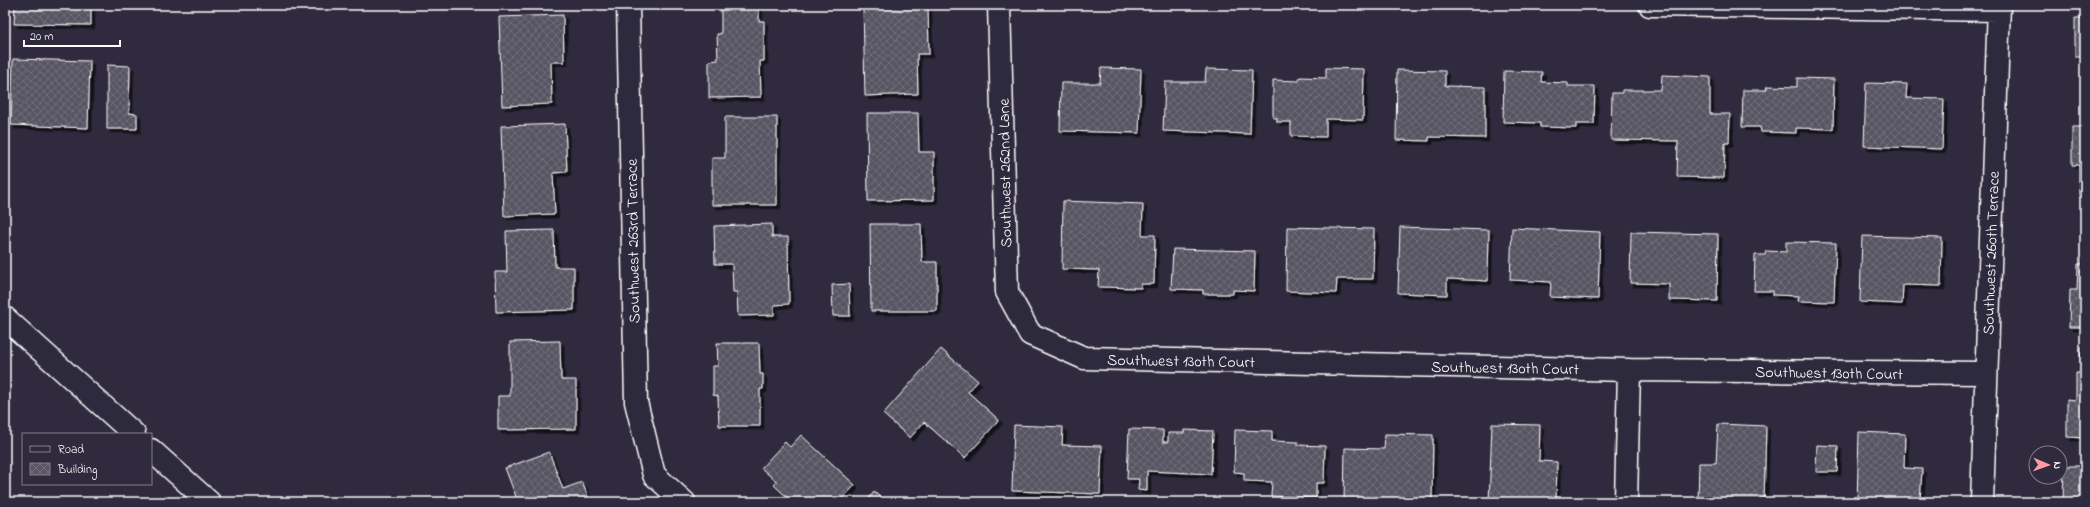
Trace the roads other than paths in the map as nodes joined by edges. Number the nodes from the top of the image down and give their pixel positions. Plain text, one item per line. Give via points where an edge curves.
1 (628, 5) edge
2 (999, 5) edge
3 (1650, 5) edge
4 (1999, 7) edge
5 (5, 318) edge
6 (1030, 334) joint
7 (1629, 370) junction
8 (1986, 374) junction
9 (133, 433) edge
10 (152, 451) edge
11 (209, 502) edge
12 (684, 502) edge
13 (1626, 502) edge
14 (1982, 502) edge

1 - 12 main road, Southwest 263rd Terrace via 636,402 654,475
2 - 6 main road, Southwest 262nd Lane via 1007,292
3 - 4 main road
4 - 8 main road, Southwest 260th Terrace
5 - 9 main road
6 - 7 main road, Southwest 130th Court via 1084,358
7 - 8 main road, Southwest 130th Court
7 - 13 main road
8 - 14 main road, Southwest 260th Terrace
10 - 11 main road

